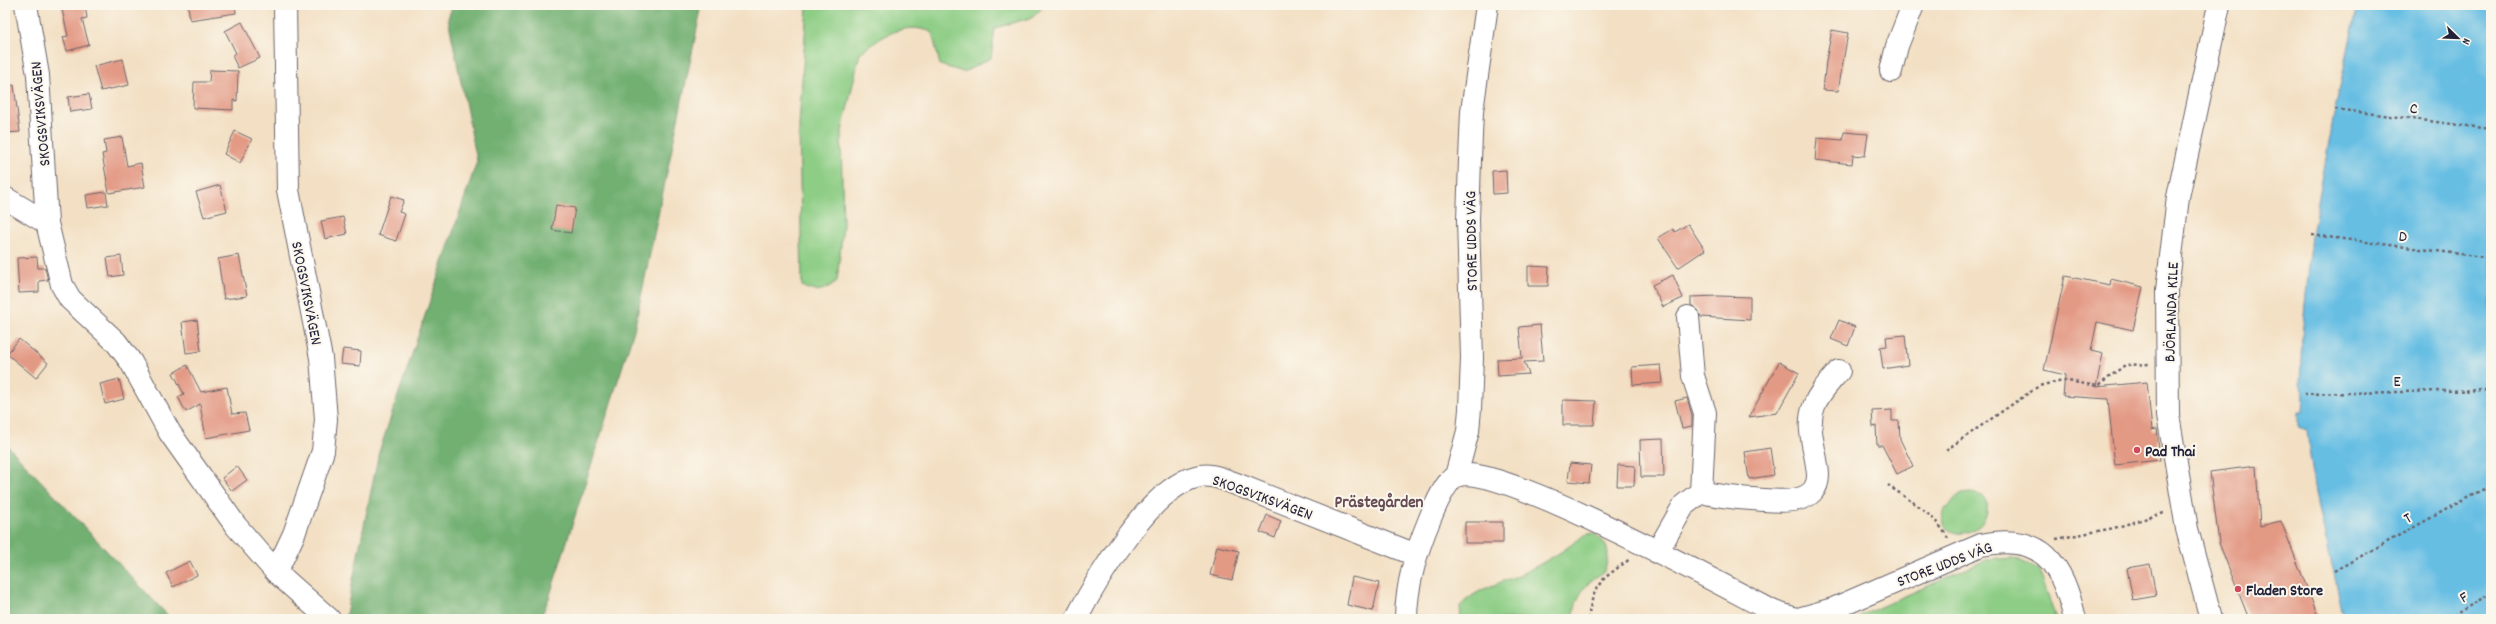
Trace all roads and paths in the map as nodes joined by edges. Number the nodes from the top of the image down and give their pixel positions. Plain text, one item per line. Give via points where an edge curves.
1 (26, 5) edge
2 (285, 5) edge
3 (1487, 5) edge
4 (1913, 5) edge
5 (2219, 5) edge
6 (1891, 71) dead end
7 (2335, 109) dead end
8 (2491, 129) edge
9 (5, 198) edge
10 (47, 223) junction
11 (2312, 235) dead end
12 (2491, 258) edge
13 (1688, 317) dead end
14 (2168, 363) junction
15 (1839, 371) dead end
16 (2491, 390) edge
17 (2304, 394) dead end
18 (1946, 450) dead end
19 (1456, 476) junction
20 (1888, 485) dead end
21 (2491, 485) edge
22 (1701, 492) junction
23 (2184, 509) junction
24 (1945, 531) dead end
25 (2058, 539) dead end
26 (1657, 552) junction
27 (1416, 555) junction
28 (1630, 559) dead end
29 (2334, 570) dead end
30 (276, 572) junction
31 (2491, 593) edge
32 (329, 619) edge
33 (1076, 619) edge
34 (1406, 619) edge
35 (1588, 619) edge
36 (1797, 619) edge
37 (2075, 619) edge
38 (2211, 619) edge
39 (2448, 619) edge

1 - 10 street, SKOGSVIKSVÄGEN via 38,75
2 - 30 street, SKOGSVIKSVÄGEN via 288,190 321,358 326,419 323,451 294,534
3 - 19 street, STORE UDDS VÄG via 1472,111 1468,220 1472,358 1470,409 1468,431
4 - 6 street via 1897,46
5 - 14 street, BJÖRLANDA KILE via 2178,197 2167,290
7 - 8 path, C
9 - 10 street
10 - 30 street, SKOGSVIKSVÄGEN via 62,285 70,299 116,342 141,379 170,433 236,526
11 - 12 path, D
13 - 22 street via 1693,376 1705,413
14 - 18 path via 2125,365 2098,386 2062,380 2039,386
14 - 23 street, BJÖRLANDA KILE via 2168,415
15 - 22 street via 1824,388 1814,406 1810,425 1818,477 1811,491 1792,501 1779,502 1728,498
16 - 17 path, E
19 - 26 street, STORE UDDS VÄG via 1475,475 1514,486
19 - 27 street, STORE UDDS VÄG via 1439,498
20 - 24 path via 1931,517
21 - 29 path, T
22 - 26 street via 1684,505
23 - 25 path via 2142,518 2114,528
23 - 38 street, BJÖRLANDA KILE
26 - 36 street, STORE UDDS VÄG via 1774,612
27 - 33 street, SKOGSVIKSVÄGEN via 1231,482 1213,476 1196,476 1172,489 1135,526 1114,555
27 - 34 street, STORE UDDS VÄG
28 - 35 path via 1600,581 1592,598
30 - 32 street, SKOGSVIKSVÄGEN
31 - 39 path, F
36 - 37 street, STORE UDDS VÄG via 1833,609 1976,547 2007,541 2022,542 2036,548 2052,562 2065,587

